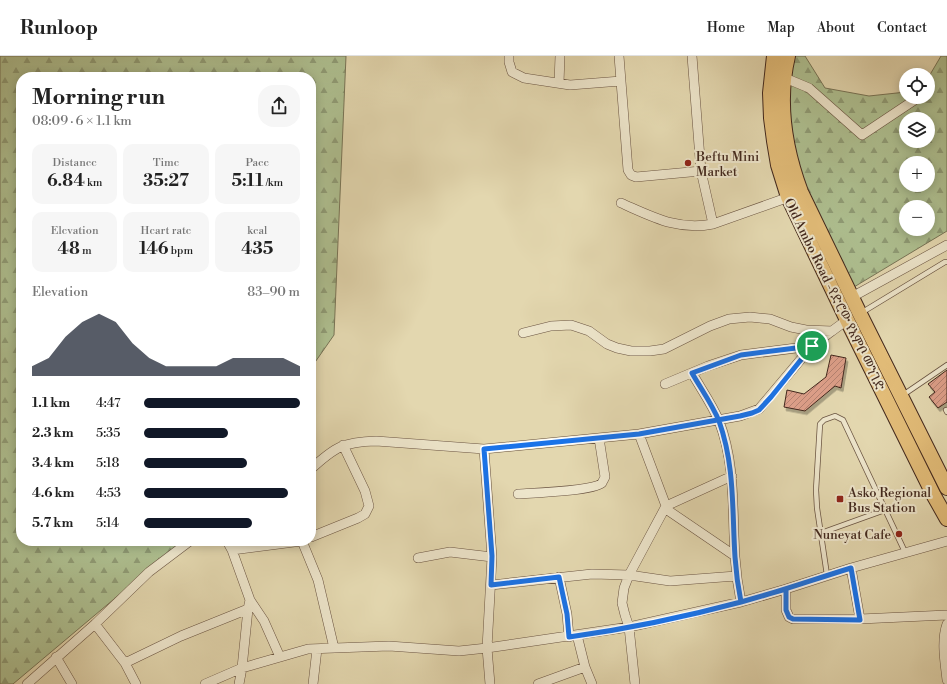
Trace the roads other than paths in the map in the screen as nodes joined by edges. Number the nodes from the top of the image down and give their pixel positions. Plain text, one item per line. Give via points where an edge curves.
1 (509, 56) edge
2 (560, 56) edge
3 (619, 56) edge
4 (692, 56) edge
5 (774, 56) edge
6 (788, 56) edge
7 (785, 78) junction
8 (621, 81) junction
9 (559, 83) junction
10 (908, 104) edge
11 (702, 171) junction
12 (795, 195) junction
13 (621, 203) dead end
14 (713, 224) junction
15 (947, 245) edge
16 (947, 262) edge
17 (852, 297) junction
18 (860, 314) junction
19 (847, 320) junction
20 (832, 331) junction
21 (523, 332) dead end
22 (812, 346) junction
23 (947, 365) edge
24 (692, 373) junction
25 (665, 384) dead end
26 (902, 396) junction
27 (718, 420) junction
28 (639, 434) junction
29 (599, 438) junction
30 (343, 445) junction
31 (484, 449) junction
32 (316, 464) edge
33 (732, 476) junction
34 (945, 479) edge
35 (518, 494) dead end
36 (666, 507) junction
37 (885, 510) junction
38 (947, 519) edge
39 (821, 533) junction
40 (316, 535) edge
41 (947, 541) edge
42 (183, 546) edge
43 (230, 546) edge
44 (263, 546) edge
45 (304, 546) edge
46 (232, 550) junction
47 (905, 552) junction
48 (492, 556) junction
49 (735, 556) junction
50 (418, 558) dead end
51 (851, 568) junction
52 (629, 574) junction
53 (827, 575) junction
54 (736, 576) junction
55 (559, 577) junction
56 (491, 585) junction
57 (786, 589) junction
58 (741, 602) junction
59 (249, 605) junction
60 (947, 615) edge
61 (860, 620) junction
62 (95, 624) junction
63 (947, 624) edge
64 (629, 627) junction
65 (573, 636) junction
66 (317, 648) junction
67 (334, 648) junction
68 (487, 648) junction
69 (56, 657) junction
70 (280, 657) junction
71 (125, 663) junction
72 (242, 668) junction
73 (585, 668) junction
74 (947, 680) edge
75 (27, 684) edge
76 (72, 684) edge
77 (136, 684) edge
78 (205, 684) edge
79 (239, 684) edge
80 (313, 684) edge
81 (490, 684) edge
82 (538, 684) edge
83 (592, 684) edge
84 (635, 684) edge

1 - 9 street via 512,72 524,78
2 - 9 street
3 - 8 street
4 - 11 street
5 - 12 main road, Old Ambo Road -የድሮው የአምቦ መንገድ via 770,93 773,134 778,165
6 - 7 main road, Old Ambo Road -የድሮው የአምቦ መንገድ
7 - 10 street via 809,88 862,134
7 - 12 main road, Old Ambo Road -የድሮው የአምቦ መንገድ via 784,130 794,174
8 - 9 street via 570,85
8 - 11 street via 628,170 631,175 636,177
11 - 14 street
12 - 14 street
12 - 17 main road, Old Ambo Road -የድሮው የአምቦ መንገድ
12 - 19 main road, Old Ambo Road -የድሮው የአምቦ መንገድ
13 - 14 street via 652,217 685,226
15 - 17 street
16 - 18 lane
17 - 18 main road, Old Ambo Road -የድሮው የአምቦ መንገድ
18 - 26 main road, Old Ambo Road -የድሮው የአምቦ መንገድ
19 - 20 street
19 - 38 main road, Old Ambo Road -የድሮው የአምቦ መንገድ
20 - 21 street via 806,330 763,318 729,319 664,349 650,351 617,348 589,331 571,324
20 - 22 street
22 - 24 street via 741,355
22 - 27 street via 759,410
23 - 26 lane
24 - 25 street
24 - 27 street
26 - 34 main road, Old Ambo Road -የድሮው የአምቦ መንገድ
27 - 28 street
27 - 33 street
28 - 29 street
28 - 36 street
29 - 31 street
29 - 35 street via 605,477 602,483 570,490
30 - 31 street via 376,441
30 - 32 street
30 - 40 street via 365,491 369,506 365,514 358,518
31 - 48 street
33 - 36 street
33 - 49 street
36 - 49 street
36 - 52 street
37 - 39 lane
37 - 39 lane via 843,420 835,416 820,424 816,490
37 - 47 lane
39 - 53 lane
41 - 47 street
42 - 62 street via 149,572
43 - 46 street
44 - 46 street
45 - 67 street via 318,580
46 - 59 street
47 - 51 street
48 - 50 street via 450,552
48 - 56 street
49 - 54 street
51 - 53 street
51 - 61 street
52 - 54 street via 670,581
52 - 55 street
52 - 64 street via 622,603
53 - 57 street
54 - 58 street
55 - 56 street
55 - 65 street
56 - 68 street
57 - 58 street
57 - 61 street via 786,610 793,619
58 - 64 street
59 - 70 street via 264,621
59 - 71 street
59 - 72 street
60 - 61 street
62 - 69 street
62 - 71 street
63 - 74 street via 944,660
64 - 65 street
64 - 84 street
65 - 68 street
65 - 73 street
66 - 67 street
66 - 70 street
66 - 80 street
67 - 68 street via 389,646 459,651
68 - 81 street
69 - 75 street
69 - 76 street
70 - 72 street
71 - 77 street
72 - 78 street
72 - 79 street
73 - 82 street
73 - 83 street

